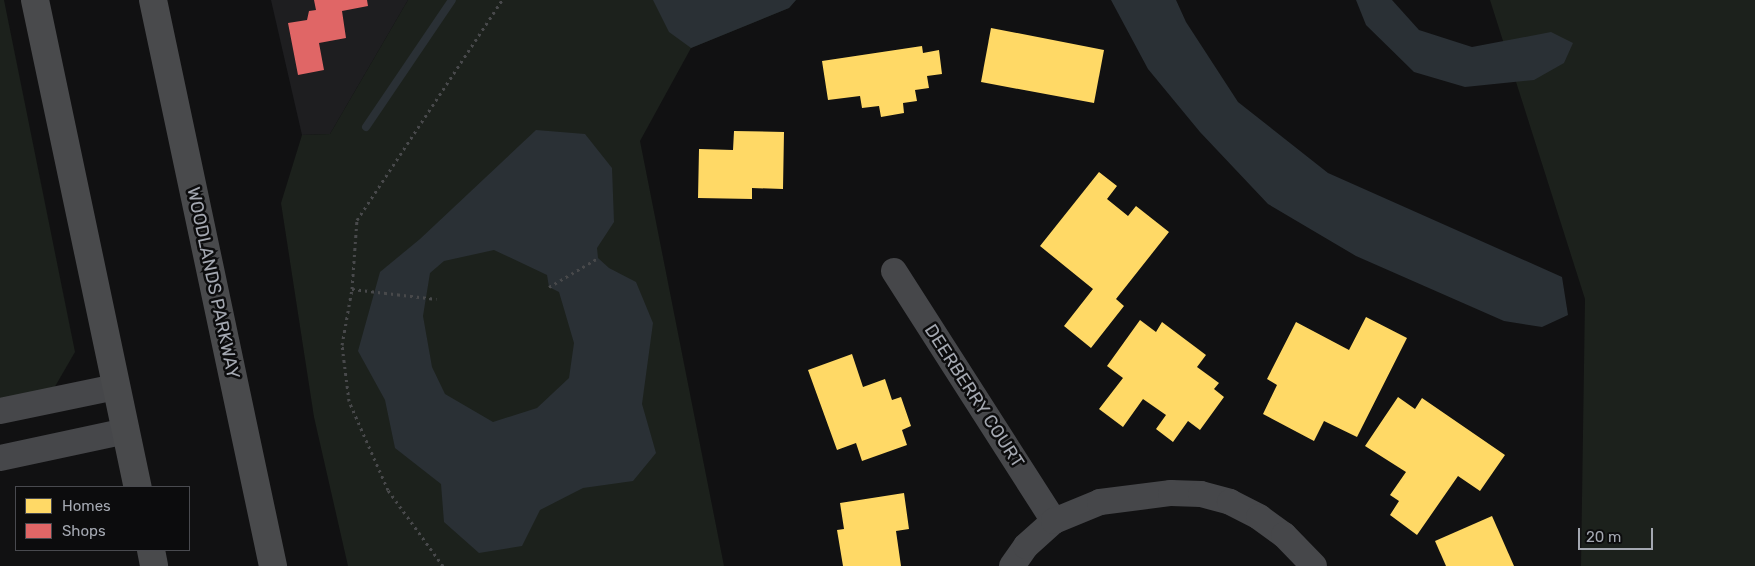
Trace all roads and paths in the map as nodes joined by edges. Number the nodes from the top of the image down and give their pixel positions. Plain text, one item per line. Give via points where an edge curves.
1 (35, 0) edge
2 (153, 0) edge
3 (502, 0) edge
4 (598, 258) dead end
5 (894, 271) dead end
6 (549, 286) dead end
7 (352, 289) junction
8 (436, 299) dead end
9 (116, 387) junction
10 (0, 411) edge
11 (126, 431) junction
12 (0, 458) edge
13 (138, 486) edge
14 (1054, 522) junction
15 (151, 551) edge
16 (154, 566) edge
17 (273, 566) edge
18 (443, 566) edge
19 (1012, 566) edge
20 (1314, 566) edge

1 - 9 main road
2 - 17 main road, WOODLANDS PARKWAY
3 - 7 path via 357,220
4 - 6 path
5 - 14 street, DEERBERRY COURT
7 - 8 path
7 - 18 path via 342,346 349,400 388,490
9 - 10 street
9 - 11 main road
11 - 12 street
11 - 13 main road
14 - 19 street via 1026,546
14 - 20 street via 1100,502 1128,497 1201,494 1230,502 1259,516 1284,535
15 - 16 main road

